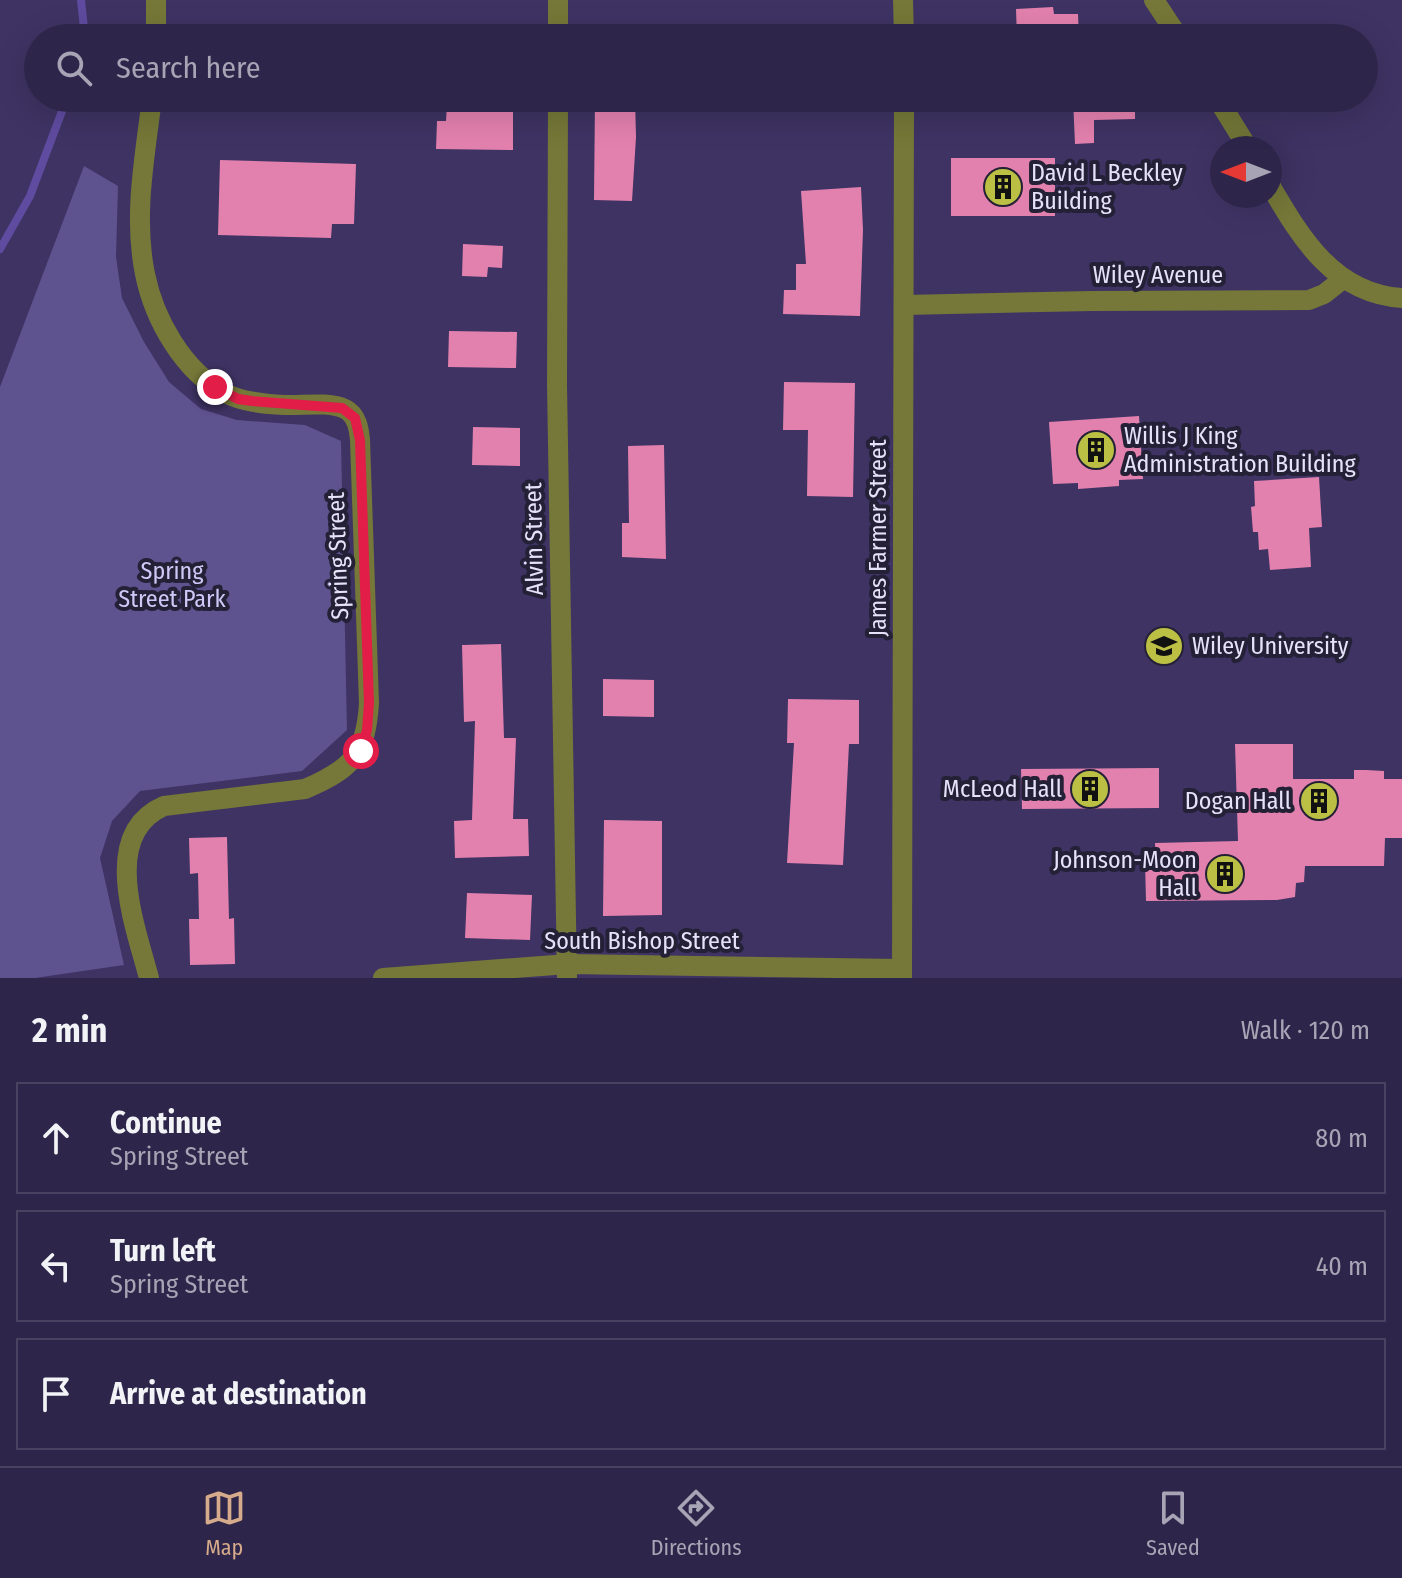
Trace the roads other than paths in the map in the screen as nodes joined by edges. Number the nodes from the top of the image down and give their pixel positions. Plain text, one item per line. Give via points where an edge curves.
1 (156, 0) edge
2 (558, 0) edge
3 (903, 0) edge
4 (1154, 0) edge
5 (156, 24) edge
6 (558, 24) edge
7 (904, 24) edge
8 (1170, 24) edge
9 (150, 112) edge
10 (558, 112) edge
11 (904, 112) edge
12 (1226, 112) edge
13 (1241, 136) edge
14 (1282, 204) edge
15 (1343, 279) junction
16 (1402, 298) edge
17 (904, 305) junction
18 (567, 971) edge
19 (902, 974) edge
20 (149, 978) edge
21 (383, 978) edge

1 - 5 street
2 - 6 street
3 - 7 street
4 - 8 street
9 - 20 street, Spring Street via 141,190 141,254 149,294 179,351 203,378 238,399 342,408 355,418 369,703 361,751 326,780 305,789 164,806 148,813 129,851 126,875
10 - 18 street, Alvin Street
11 - 17 street, James Farmer Street
12 - 13 street
14 - 15 street via 1307,245
15 - 16 street via 1369,292
15 - 17 street, Wiley Avenue via 1309,300
17 - 19 street, James Farmer Street
18 - 19 street, South Bishop Street
18 - 21 street, South Bishop Street

